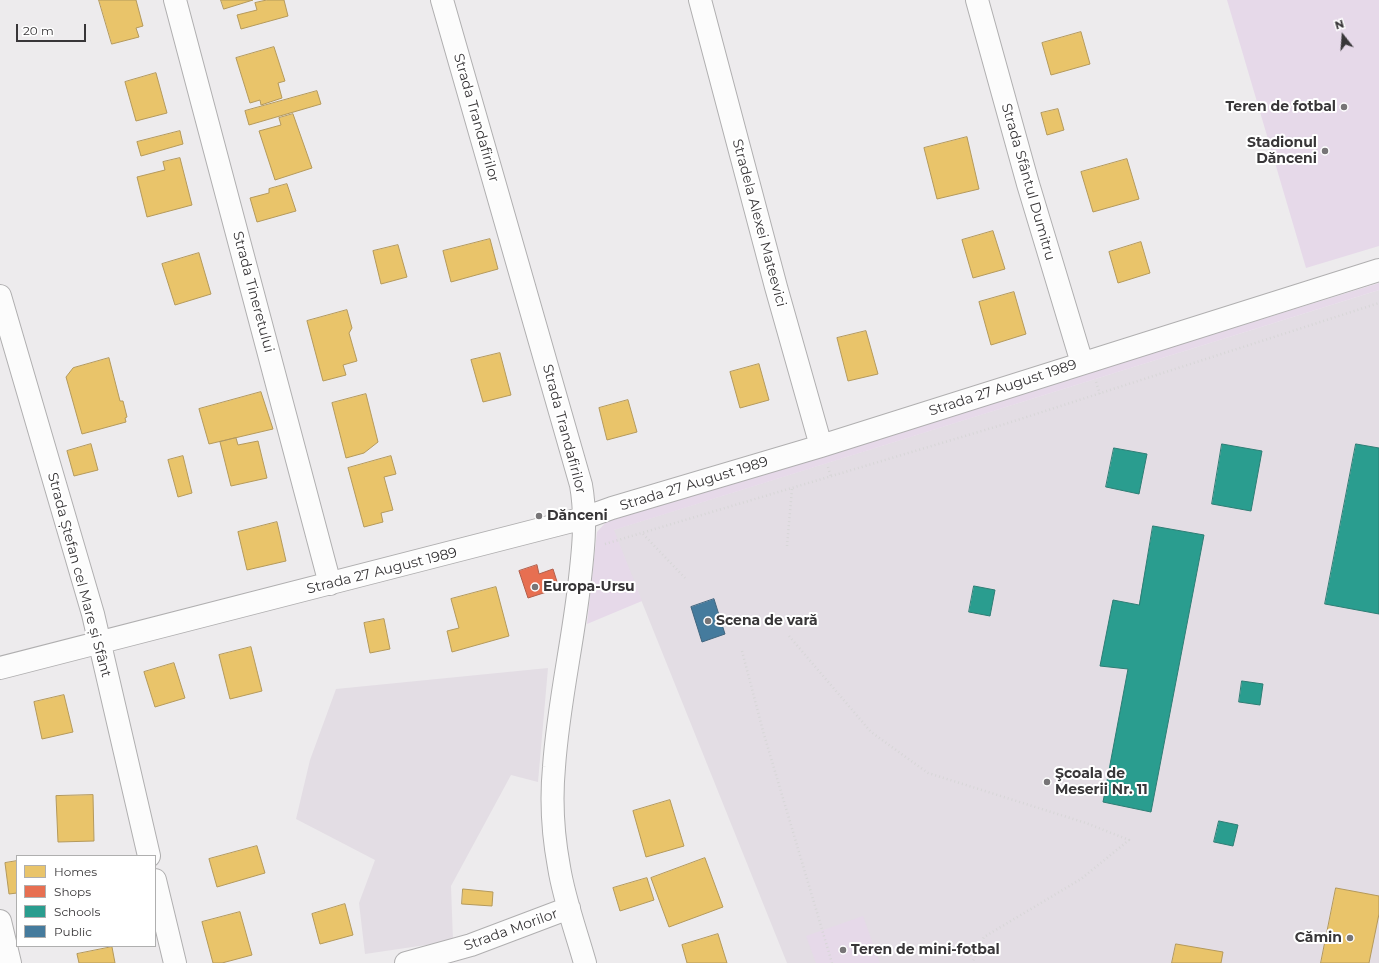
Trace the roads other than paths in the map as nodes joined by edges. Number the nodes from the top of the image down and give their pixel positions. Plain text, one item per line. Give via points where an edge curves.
1 (175, 0) edge
2 (442, 0) edge
3 (700, 0) edge
4 (977, 0) edge
5 (1379, 270) edge
6 (0, 296) edge
7 (1082, 363) junction
8 (822, 446) junction
9 (584, 518) junction
10 (330, 584) junction
11 (99, 643) junction
12 (0, 668) edge
13 (149, 855) edge
14 (156, 884) edge
15 (570, 908) junction
16 (0, 921) edge
17 (10, 963) edge
18 (175, 963) edge
19 (406, 963) edge
20 (585, 963) edge

1 - 10 street, Strada Tineretului
2 - 9 street, Strada Trandafirilor via 581,485
3 - 8 street, Stradela Alexei Mateevici via 774,279
4 - 7 street, Strada Sfântul Dumitru via 1028,184
5 - 7 street, Strada 27 August 1989
6 - 11 street, Strada Ștefan cel Mare și Sfânt via 93,614
7 - 8 street, Strada 27 August 1989
8 - 9 street, Strada 27 August 1989
9 - 10 street, Strada 27 August 1989
9 - 15 street, Strada Trandafirilor via 576,616 556,739 554,769 555,839 559,868
10 - 11 street, Strada 27 August 1989
11 - 12 street, Strada 27 August 1989
11 - 13 street, Strada Ștefan cel Mare și Sfânt
14 - 18 street
15 - 19 street, Strada Morilor via 471,945
15 - 20 street, Strada Trandafirilor
16 - 17 street

